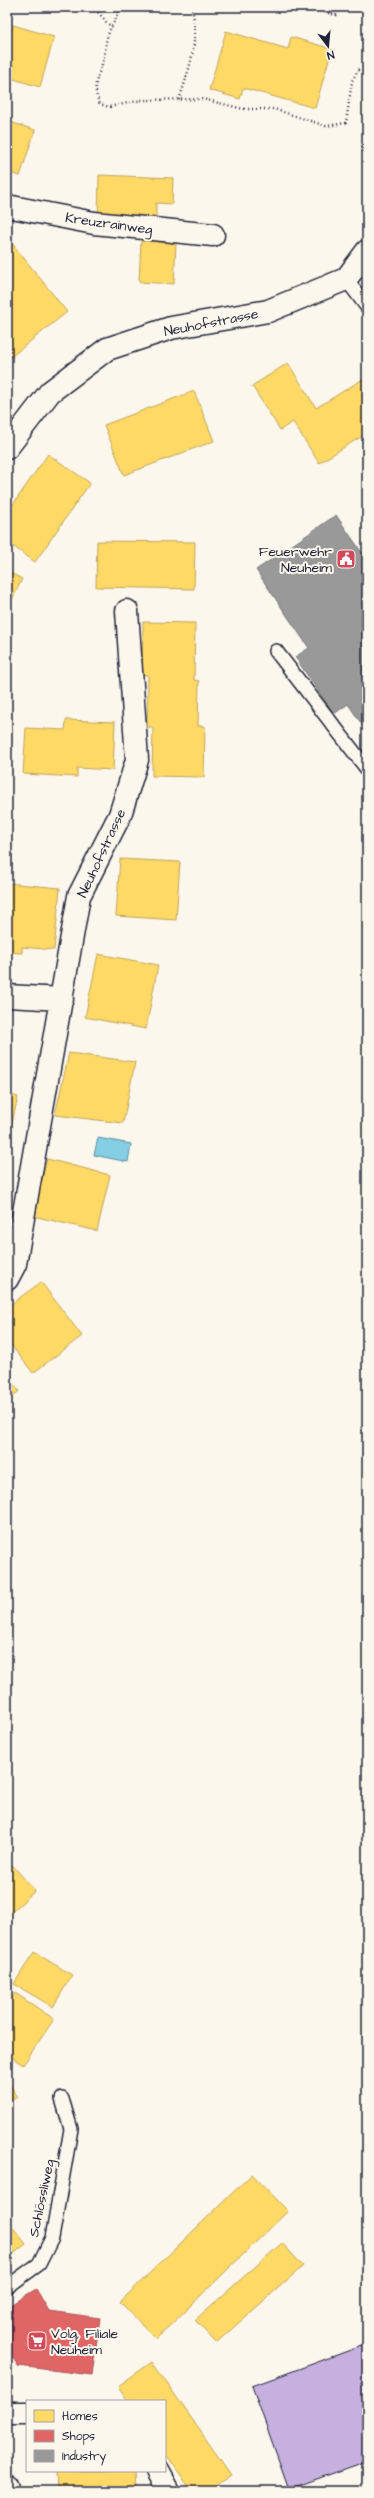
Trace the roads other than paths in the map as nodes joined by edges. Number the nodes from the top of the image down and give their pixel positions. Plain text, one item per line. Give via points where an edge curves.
1 (7, 206) edge
2 (213, 235) dead end
3 (367, 251) edge
4 (346, 279) junction
5 (367, 307) edge
6 (7, 448) edge
7 (127, 611) dead end
8 (276, 651) dead end
9 (367, 769) edge
10 (7, 996) edge
11 (62, 999) junction
12 (7, 1278) edge
13 (62, 2099) dead end
14 (7, 2287) edge
15 (7, 2413) edge
16 (26, 2413) edge
17 (158, 2472) edge
18 (7, 2486) edge
19 (9, 2491) edge
20 (168, 2491) edge

1 - 2 street, Kreuzrainweg via 94,223
3 - 4 street
4 - 5 lane
4 - 6 street, Neuhofstrasse via 268,311 171,328 107,349 50,392
7 - 11 street, Neuhofstrasse via 137,760 120,815 79,896
8 - 9 lane
10 - 11 street
11 - 12 street, Neuhofstrasse via 15,1264
13 - 14 lane, Schlössliweg via 71,2129 52,2238 39,2264
15 - 16 street
17 - 20 street
18 - 19 street

